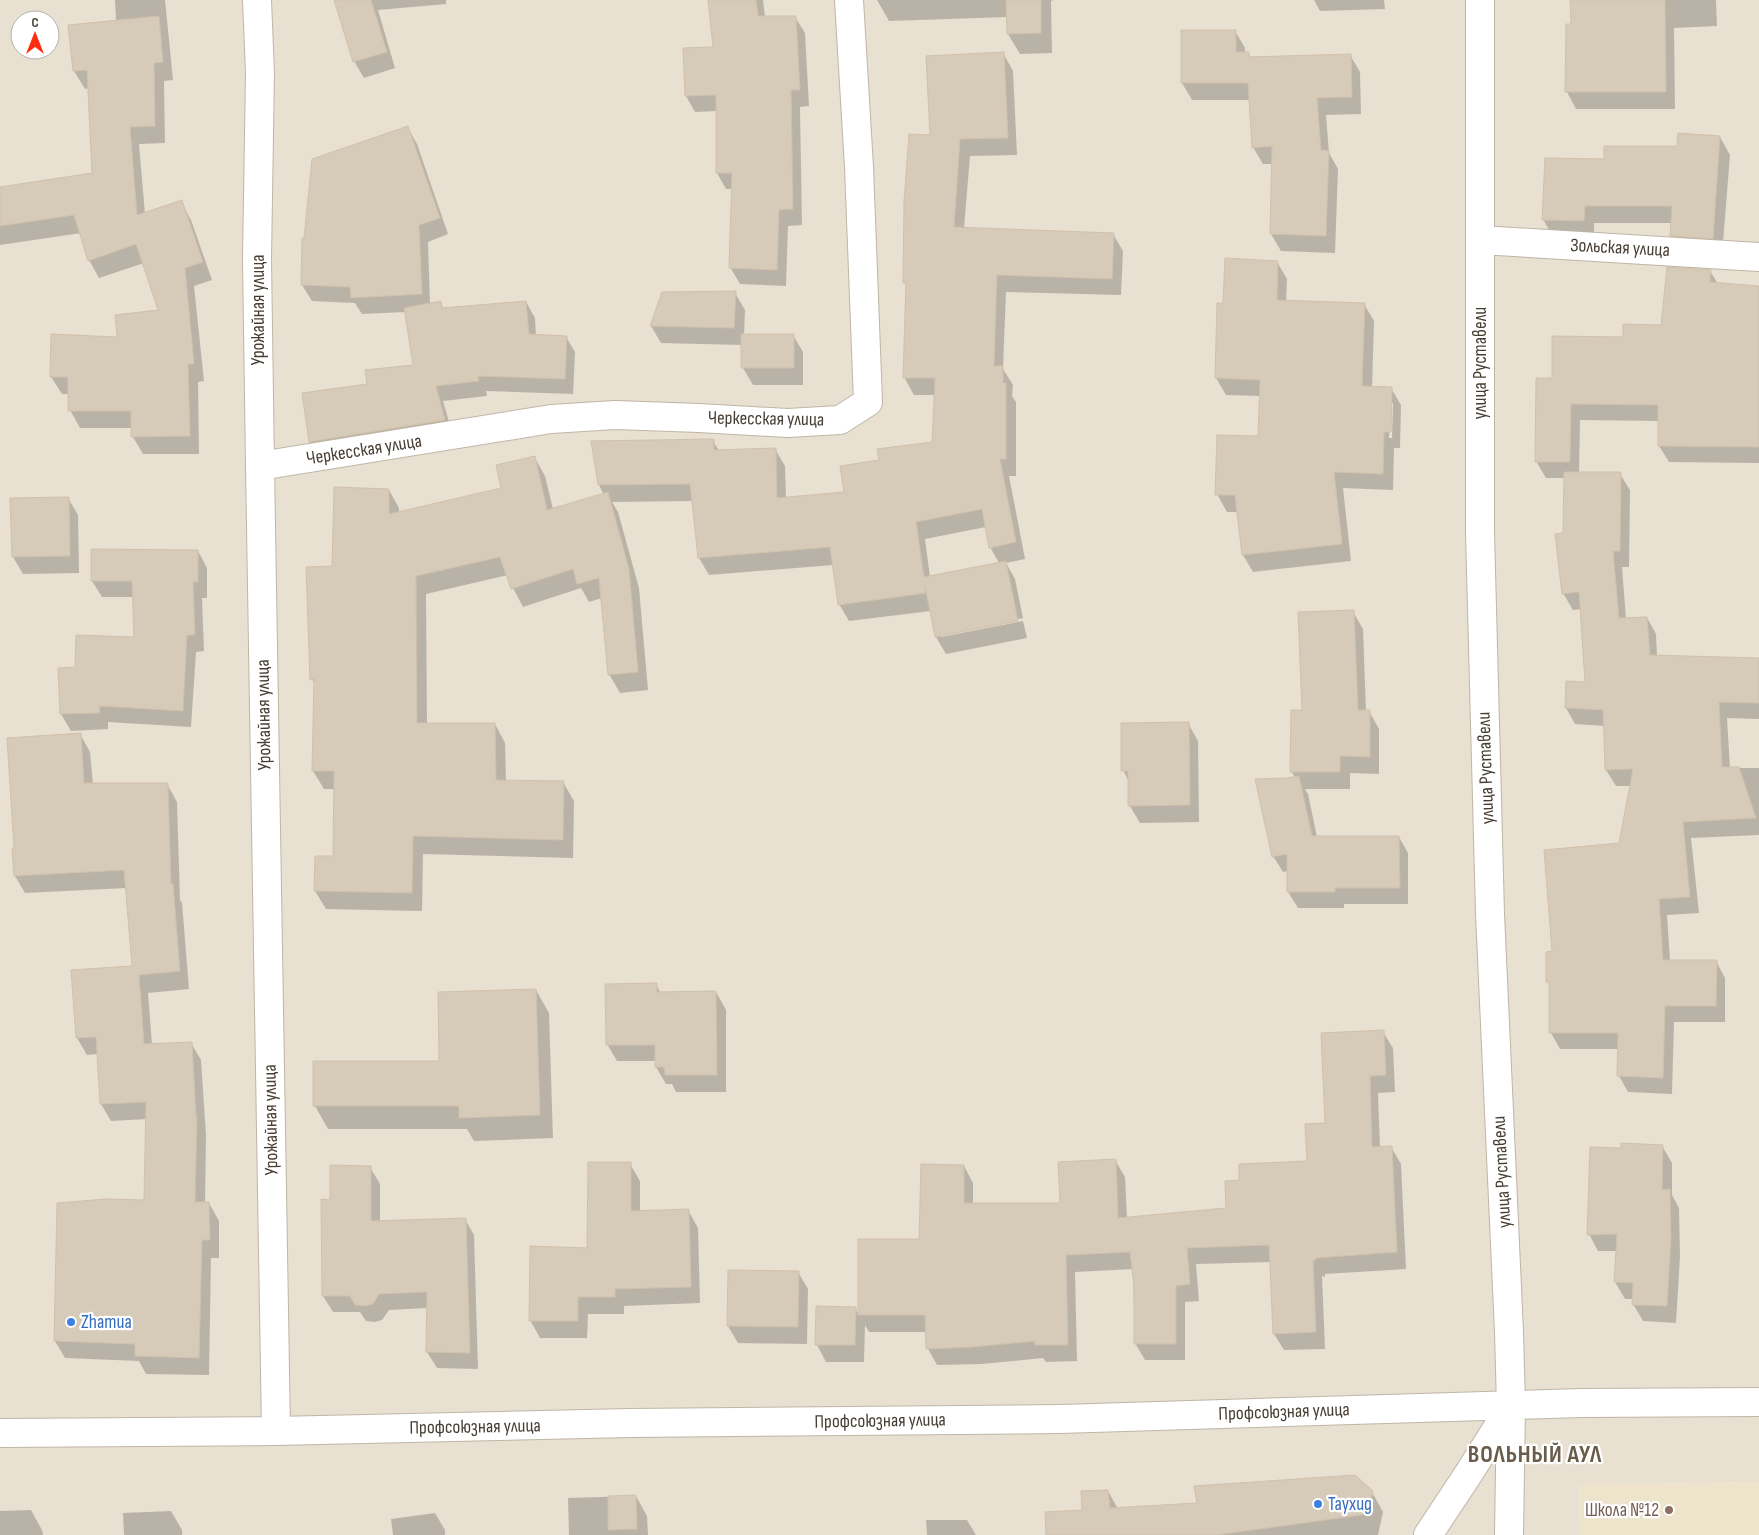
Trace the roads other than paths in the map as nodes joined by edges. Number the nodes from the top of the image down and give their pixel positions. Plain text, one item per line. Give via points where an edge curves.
1 (258, 0) edge
2 (849, 0) edge
3 (1480, 0) edge
4 (1481, 240) junction
5 (1759, 257) edge
6 (260, 466) junction
7 (1759, 1402) edge
8 (1511, 1406) junction
9 (276, 1431) junction
10 (0, 1433) edge
11 (1428, 1535) edge
12 (1509, 1535) edge

1 - 6 street, Урожайная улица
2 - 6 street, Черкесская улица via 860,168 868,402 840,420 788,423 615,415 551,419
3 - 4 street, улица Руставели
4 - 5 street, Зольская улица
4 - 8 street, улица Руставели via 1480,552 1490,914
6 - 9 street, Урожайная улица
7 - 8 street, Профсоюзная улица
8 - 9 street, Профсоюзная улица via 1060,1419
8 - 11 street
8 - 12 street, улица Руставели
9 - 10 street, Профсоюзная улица

